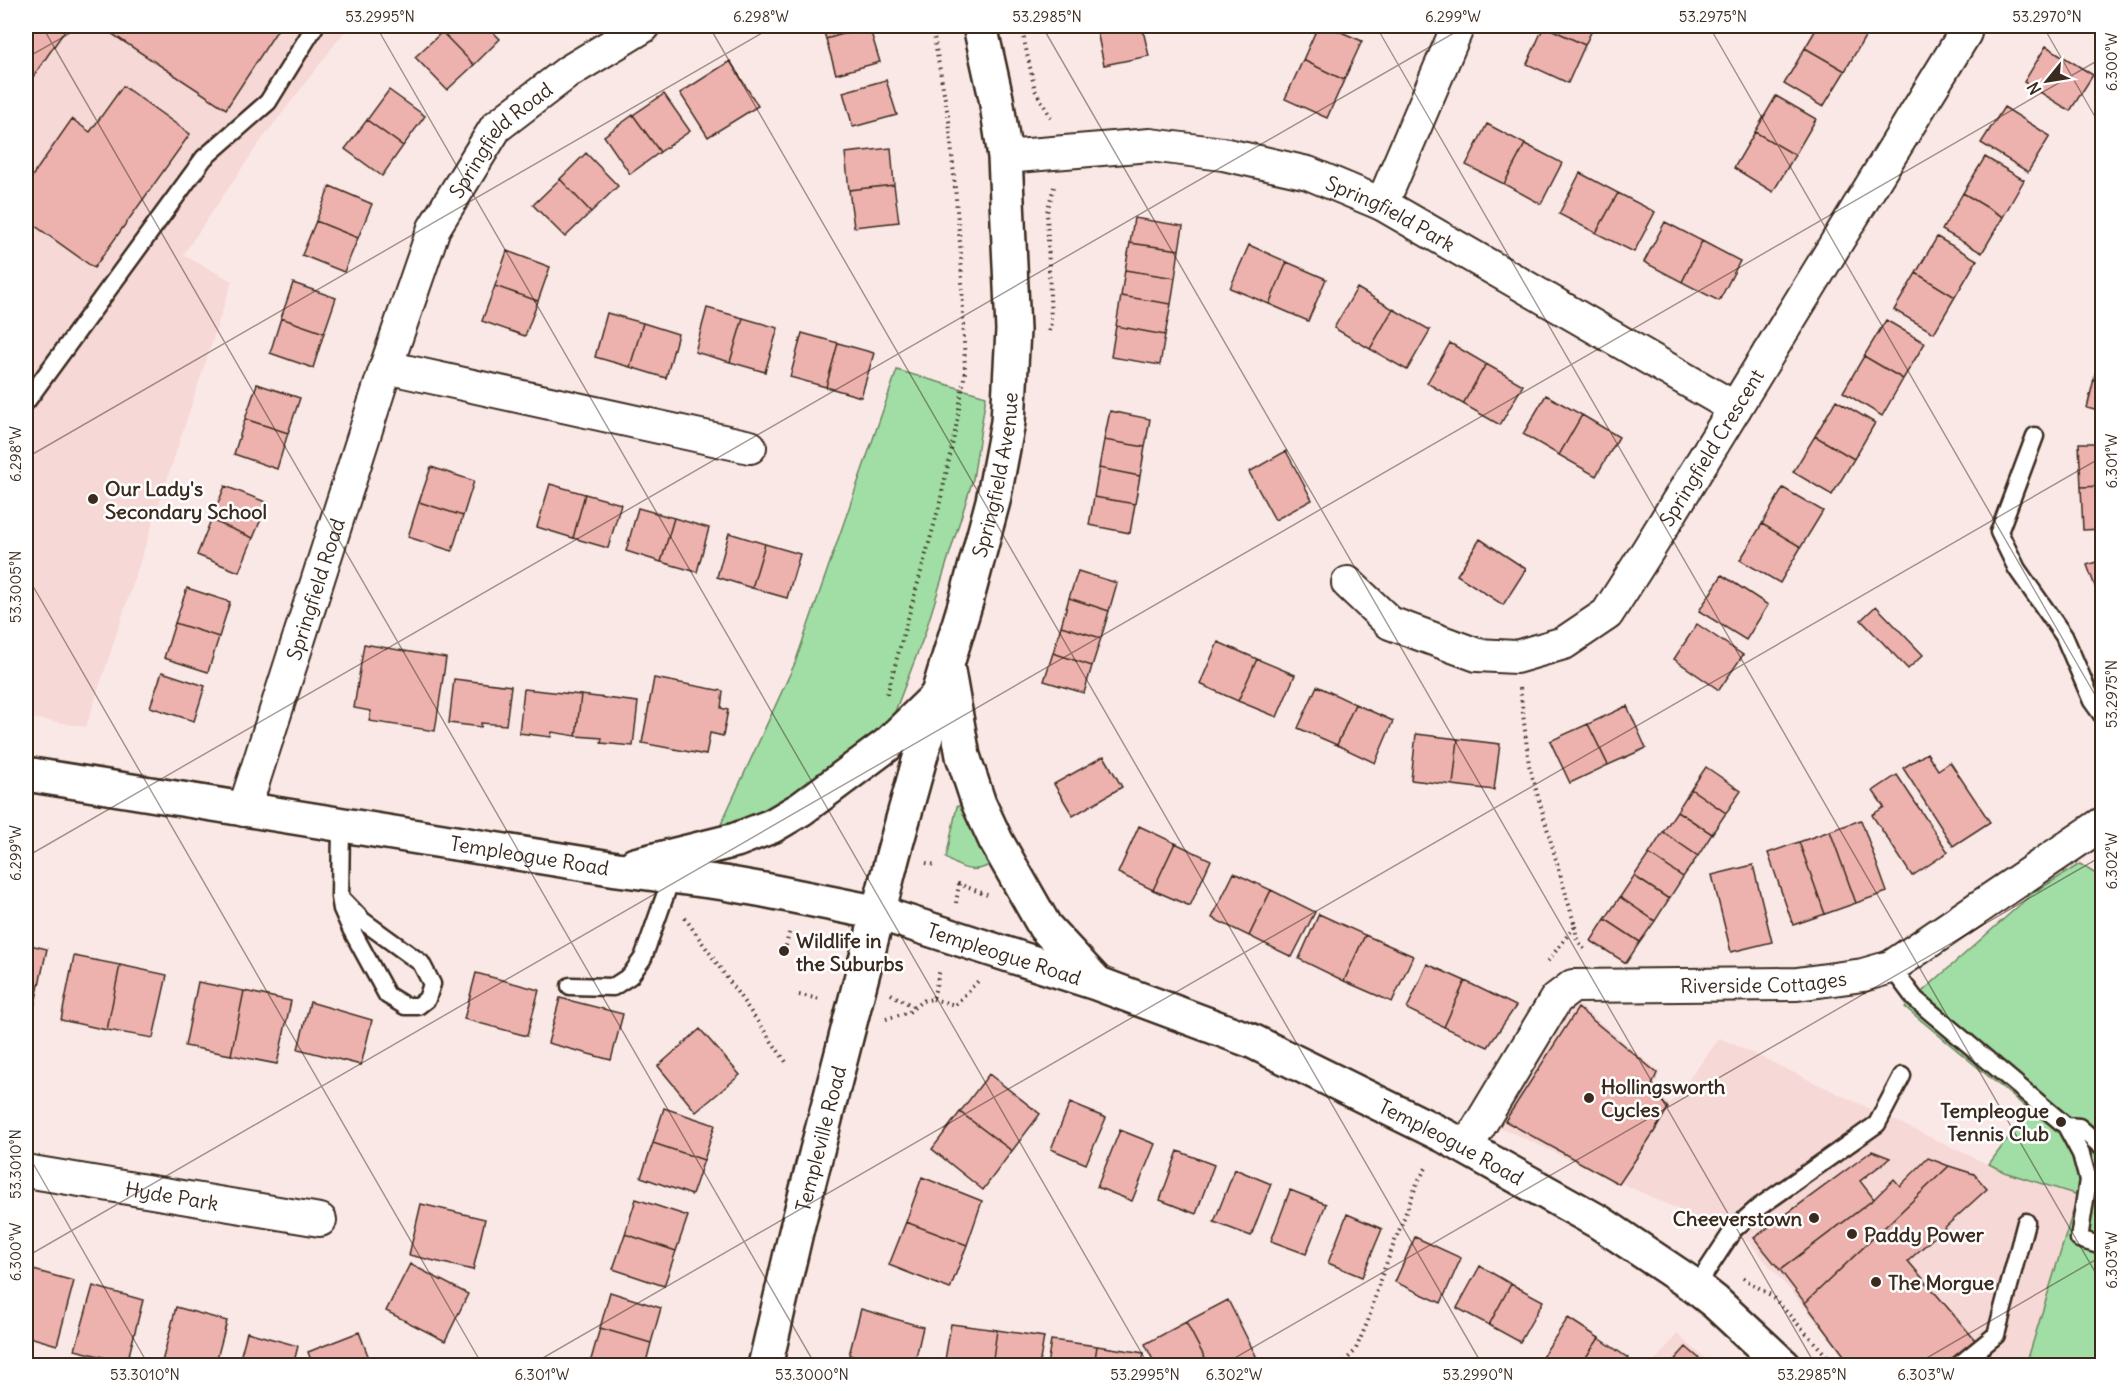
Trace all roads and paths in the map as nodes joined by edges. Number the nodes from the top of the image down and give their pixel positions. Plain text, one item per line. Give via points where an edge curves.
1 (315, 26) edge
2 (644, 26) edge
3 (932, 26) edge
4 (980, 26) edge
5 (1021, 26) edge
6 (1458, 26) edge
7 (1965, 33) dead end
8 (1055, 126) dead end
9 (1005, 157) junction
10 (1056, 182) dead end
11 (1382, 204) junction
12 (1048, 333) dead end
13 (386, 367) junction
14 (26, 402) edge
15 (1735, 408) junction
16 (2035, 436) dead end
17 (750, 447) dead end
18 (1348, 583) dead end
19 (947, 665) junction
20 (1520, 687) dead end
21 (887, 697) dead end
22 (937, 697) junction
23 (2103, 715) edge
24 (26, 774) edge
25 (244, 810) junction
26 (2103, 824) edge
27 (341, 825) junction
28 (617, 869) junction
29 (672, 876) junction
30 (340, 897) junction
31 (992, 897) dead end
32 (957, 898) dead end
33 (879, 913) junction
34 (682, 915) dead end
35 (787, 940) dead end
36 (786, 946) dead end
37 (1545, 965) dead end
38 (1891, 967) junction
39 (1096, 983) junction
40 (570, 986) dead end
41 (936, 986) dead end
42 (969, 991) dead end
43 (799, 995) dead end
44 (806, 996) dead end
45 (896, 997) dead end
46 (933, 999) junction
47 (914, 1007) junction
48 (909, 1011) dead end
49 (786, 1062) dead end
50 (1902, 1076) dead end
51 (2066, 1126) junction
52 (2103, 1147) edge
53 (1466, 1148) junction
54 (1428, 1164) dead end
55 (26, 1171) edge
56 (320, 1220) dead end
57 (2025, 1222) dead end
58 (2103, 1246) edge
59 (1696, 1287) junction
60 (1759, 1288) dead end
61 (765, 1365) edge
62 (1340, 1365) edge
63 (1784, 1365) edge
64 (1836, 1365) edge
65 (1958, 1365) edge

1 - 14 lane via 268,102 204,158
2 - 13 street, Springfield Road via 568,72 496,127 434,228
3 - 21 path via 949,121 965,372 939,507
4 - 9 main road, Springfield Avenue
5 - 8 path via 1035,90
6 - 11 street
7 - 15 street, Springfield Crescent
9 - 11 street, Springfield Park via 1150,145 1223,154 1308,173
9 - 19 main road, Springfield Avenue via 1013,330 1008,422 993,501
10 - 12 path via 1047,212 1052,323
11 - 15 street, Springfield Park
13 - 17 street
13 - 25 street, Springfield Road
15 - 18 street, Springfield Crescent via 1607,614 1564,643 1516,657 1477,655 1390,623
16 - 23 lane via 1999,532 2017,569 2064,636 2092,701
19 - 22 main road, Springfield Avenue
19 - 39 main road via 963,756 979,804 1045,927
20 - 37 path via 1529,765 1575,926
22 - 28 main road via 887,745 772,826 736,840
22 - 33 main road, Springfield Avenue
24 - 25 main road, Templeogue Road
25 - 27 main road, Templeogue Road
26 - 38 street, Riverside Cottages
27 - 28 main road, Templeogue Road
27 - 30 lane
28 - 29 main road, Templeogue Road
29 - 33 main road, Templeogue Road
29 - 40 lane via 643,958 630,976 613,987
30 - 30 lane via 351,930 387,995 405,1006 418,1006 427,999 432,984 421,963 363,921
31 - 32 path via 959,884
33 - 39 main road, Templeogue Road
33 - 61 main road, Templeville Road
34 - 49 path
35 - 36 path
38 - 51 lane via 1915,999
38 - 53 street, Riverside Cottages via 1797,984 1573,986 1556,999
39 - 53 main road, Templeogue Road via 1252,1041
41 - 46 path
42 - 46 path via 955,1005
43 - 44 path
45 - 47 path
46 - 47 path
47 - 48 path
50 - 59 lane via 1877,1124 1734,1229
51 - 52 lane via 2079,1127
51 - 58 lane via 2081,1154 2088,1180 2079,1239
53 - 59 main road, Templeogue Road via 1599,1222
54 - 62 path via 1355,1351
55 - 56 street, Hyde Park
57 - 65 lane via 1996,1335
59 - 63 main road, Templeogue Road
60 - 64 path via 1772,1296

